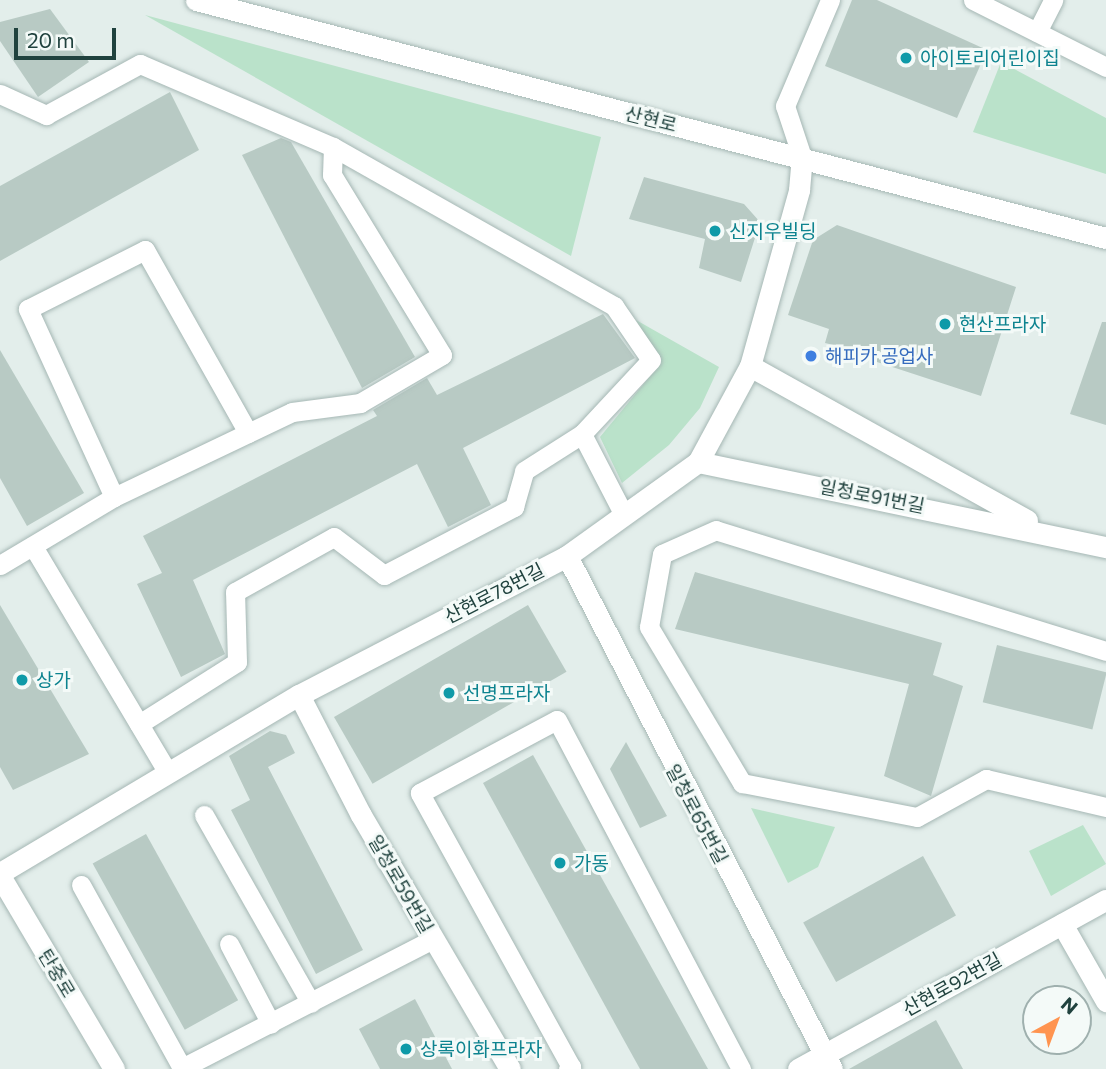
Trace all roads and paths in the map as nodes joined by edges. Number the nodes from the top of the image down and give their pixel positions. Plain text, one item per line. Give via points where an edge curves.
1 (197, 0) edge
2 (831, 0) edge
3 (973, 0) edge
4 (1053, 0) edge
5 (1037, 32) junction
6 (1106, 67) edge
7 (0, 94) edge
8 (332, 147) junction
9 (802, 157) junction
10 (1106, 238) edge
11 (750, 366) junction
12 (248, 433) junction
13 (582, 433) junction
14 (698, 462) junction
15 (114, 498) junction
16 (624, 515) junction
17 (1047, 531) junction
18 (1106, 547) edge
19 (34, 548) junction
20 (567, 556) junction
21 (0, 565) edge
22 (1106, 651) edge
23 (299, 695) junction
24 (139, 724) junction
25 (168, 773) junction
26 (1106, 807) edge
27 (204, 815) dead end
28 (0, 875) edge
29 (81, 885) dead end
30 (1106, 900) edge
31 (1062, 924) junction
32 (433, 939) junction
33 (229, 944) dead end
34 (1106, 1001) edge
35 (311, 1003) junction
36 (271, 1024) junction
37 (828, 1062) edge
38 (114, 1069) edge
39 (510, 1069) edge
40 (568, 1069) edge
41 (741, 1069) edge
42 (798, 1069) edge

1 - 9 street, 산현로
2 - 9 lane via 785,106
3 - 5 lane
4 - 5 lane
5 - 6 lane
7 - 8 lane via 46,114 140,64
8 - 12 lane via 332,175 442,355 360,403 292,412
8 - 13 lane via 614,306 651,360
9 - 10 street, 산현로
9 - 11 street, 산현로78번길 via 799,190
11 - 14 street, 산현로78번길
11 - 17 street, 일청로91번길
12 - 15 lane
12 - 15 lane via 145,250 28,309
13 - 16 lane
13 - 24 lane via 524,471 514,507 384,575 334,537 234,592 237,662
14 - 16 street, 산현로78번길
14 - 17 street, 일청로91번길
15 - 19 lane
16 - 20 street, 산현로78번길
17 - 18 street, 일청로91번길
19 - 21 lane
19 - 24 lane
20 - 23 street, 산현로78번길
20 - 37 street, 일청로65번길
22 - 26 lane via 716,530 662,554 649,627 741,783 917,817 986,779
23 - 25 street, 산현로78번길
23 - 32 street, 일청로59번길
24 - 25 lane
25 - 28 street, 산현로78번길
27 - 35 lane
28 - 38 street, 탄중로
29 - 36 lane via 182,1068
30 - 31 street, 산현로92번길
31 - 34 street
31 - 37 street, 산현로92번길
32 - 35 lane
32 - 39 street, 일청로59번길
33 - 36 lane
35 - 36 lane
37 - 42 street, 산현로92번길
40 - 41 lane via 572,1067 420,793 557,720

